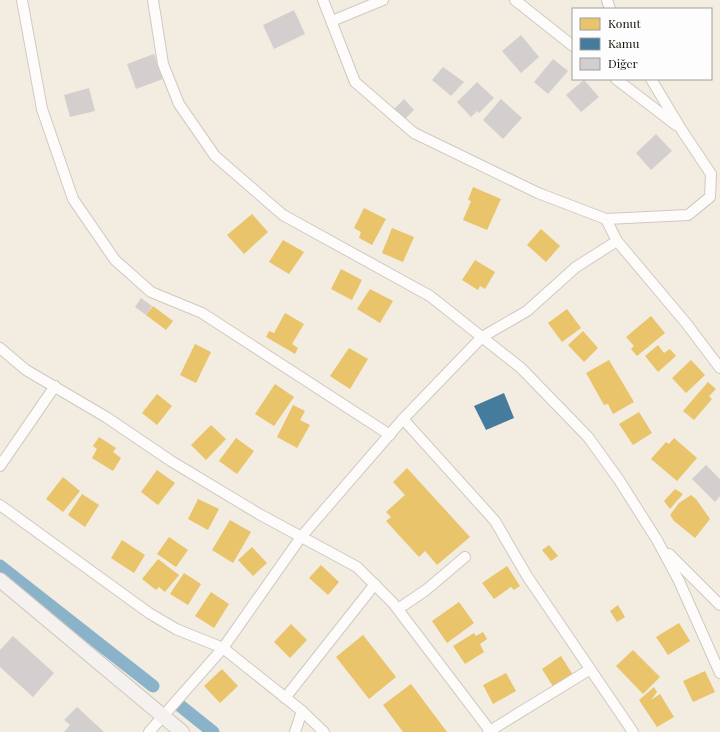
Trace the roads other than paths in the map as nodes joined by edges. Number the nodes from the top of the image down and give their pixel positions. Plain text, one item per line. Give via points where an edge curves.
1 (22, 0) edge
2 (153, 0) edge
3 (323, 0) edge
4 (383, 0) edge
5 (515, 0) edge
6 (332, 21) junction
7 (572, 45) edge
8 (617, 80) edge
9 (652, 80) edge
10 (680, 129) junction
11 (606, 220) junction
12 (616, 241) junction
13 (482, 337) junction
14 (0, 348) edge
15 (720, 368) edge
16 (55, 386) junction
17 (403, 419) junction
18 (390, 434) junction
19 (0, 466) edge
20 (0, 505) edge
21 (301, 537) junction
22 (657, 540) junction
23 (465, 557) dead end
24 (0, 580) edge
25 (375, 584) junction
26 (720, 605) edge
27 (398, 609) junction
28 (223, 648) junction
29 (589, 670) junction
30 (720, 673) edge
31 (285, 698) junction
32 (302, 711) junction
33 (162, 716) junction
34 (149, 732) edge
35 (182, 732) edge
36 (295, 732) edge
37 (324, 732) edge
38 (490, 732) edge
39 (633, 732) edge

1 - 18 street via 42,109 73,199 114,260 151,292 202,312
2 - 13 street via 165,71 179,104 215,156 283,215 430,296
3 - 6 street
4 - 6 street
5 - 7 street
6 - 11 street via 355,82 414,133 538,193
8 - 10 street
9 - 10 street
10 - 11 street via 711,174 710,197 688,215
11 - 12 street
12 - 13 street via 576,267 527,310
12 - 15 street via 686,323
13 - 17 street
13 - 22 street via 521,368 588,437
14 - 16 street via 26,370
16 - 19 street
16 - 21 street via 178,465
17 - 18 street
17 - 29 street via 495,521
18 - 21 street
20 - 28 street via 149,613 176,628
21 - 25 street via 358,567
21 - 28 street
22 - 26 street
22 - 30 street via 679,580
23 - 27 street via 426,590
24 - 33 street
25 - 27 street
25 - 31 street
27 - 38 street
28 - 31 street
28 - 33 street
29 - 38 street
29 - 39 street
31 - 32 street
32 - 36 street
32 - 37 street
33 - 34 street
33 - 35 street

